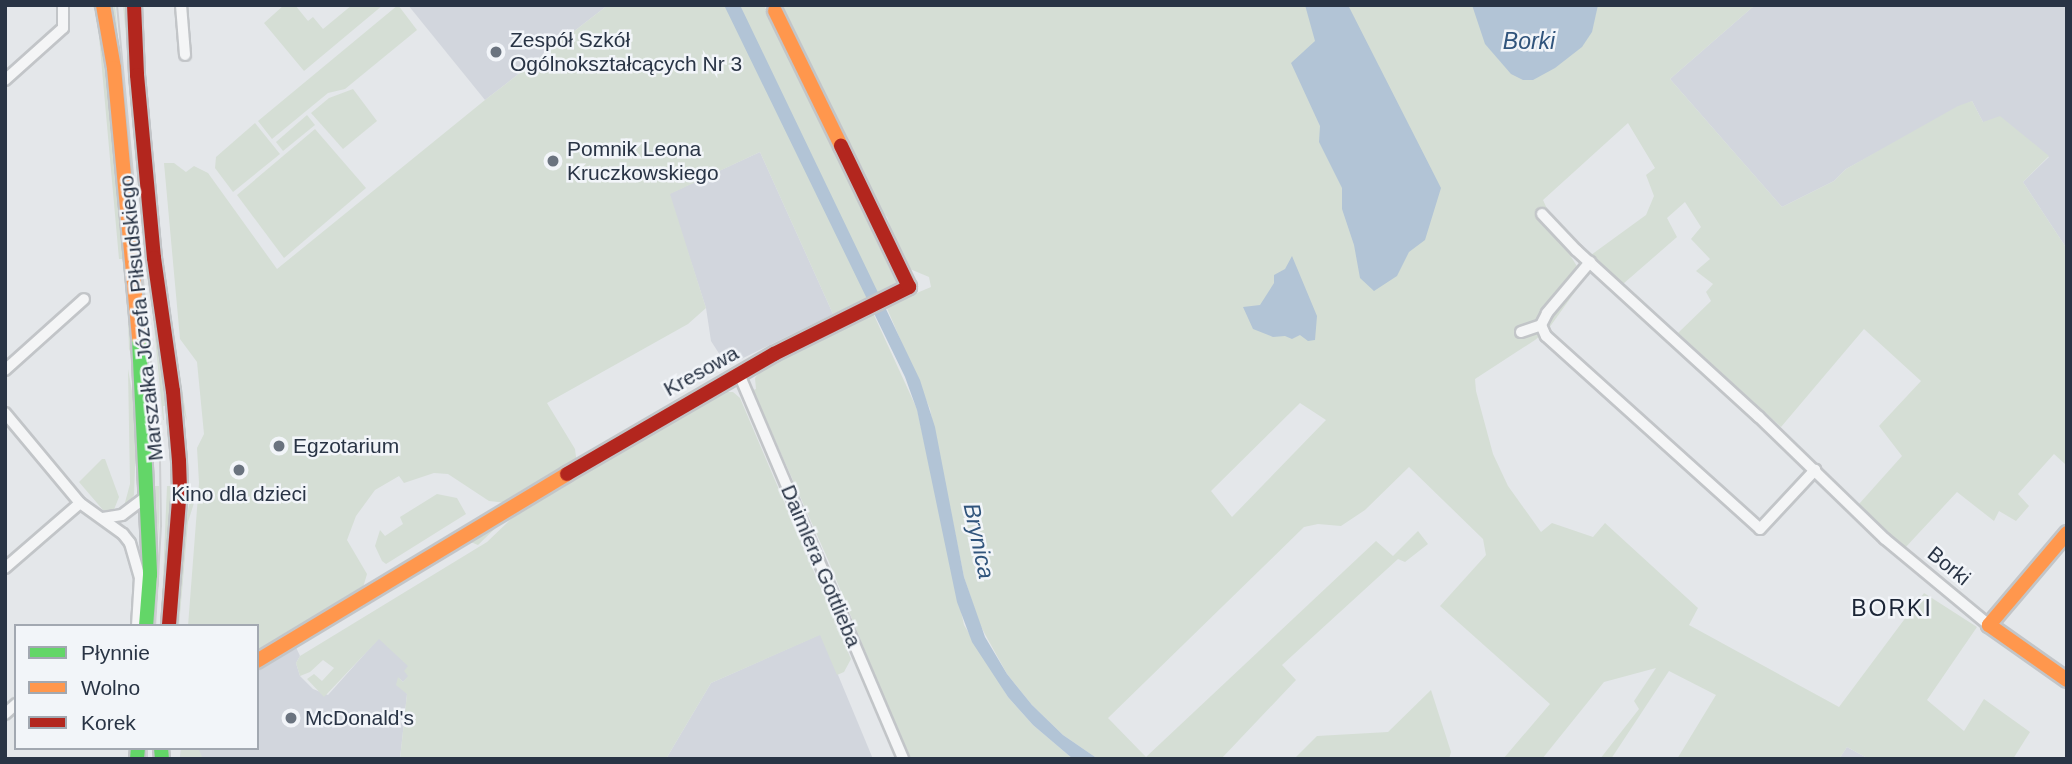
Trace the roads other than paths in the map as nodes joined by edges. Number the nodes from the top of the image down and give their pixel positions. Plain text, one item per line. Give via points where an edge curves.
1 (63, 5) edge
2 (103, 5) edge
3 (134, 5) edge
4 (181, 5) edge
5 (775, 11) dead end
6 (185, 55) dead end
7 (5, 80) edge
8 (1542, 214) dead end
9 (1590, 262) junction
10 (84, 299) dead end
11 (1541, 325) junction
12 (1521, 332) dead end
13 (5, 370) edge
14 (739, 374) junction
15 (5, 413) edge
16 (1815, 470) junction
17 (146, 496) junction
18 (80, 503) junction
19 (103, 518) junction
20 (2067, 533) edge
21 (5, 568) edge
22 (137, 624) edge
23 (146, 624) edge
24 (169, 624) edge
25 (1989, 625) junction
26 (259, 660) edge
27 (2067, 680) edge
28 (903, 759) edge

1 - 7 street via 63,28
2 - 17 street, Marszałka Józefa Piłsudskiego via 114,68 136,295
3 - 24 street, Marszałka Józefa Piłsudskiego via 136,75 154,258 179,461
4 - 6 street
5 - 14 street, Kresowa via 909,288
8 - 9 street, Borki
9 - 11 street
9 - 16 street, Borki
10 - 13 street
11 - 12 street
11 - 16 street via 1546,336 1760,529
14 - 26 street, Kresowa
14 - 28 street, Daimlera Gottlieba
15 - 18 street
16 - 25 street, Borki via 1900,553
17 - 19 street via 122,515
17 - 23 street, Marszałka Józefa Piłsudskiego via 150,575
18 - 19 street
18 - 21 street
19 - 22 street via 127,538 136,562 140,577
20 - 25 street
25 - 27 street, Borki

